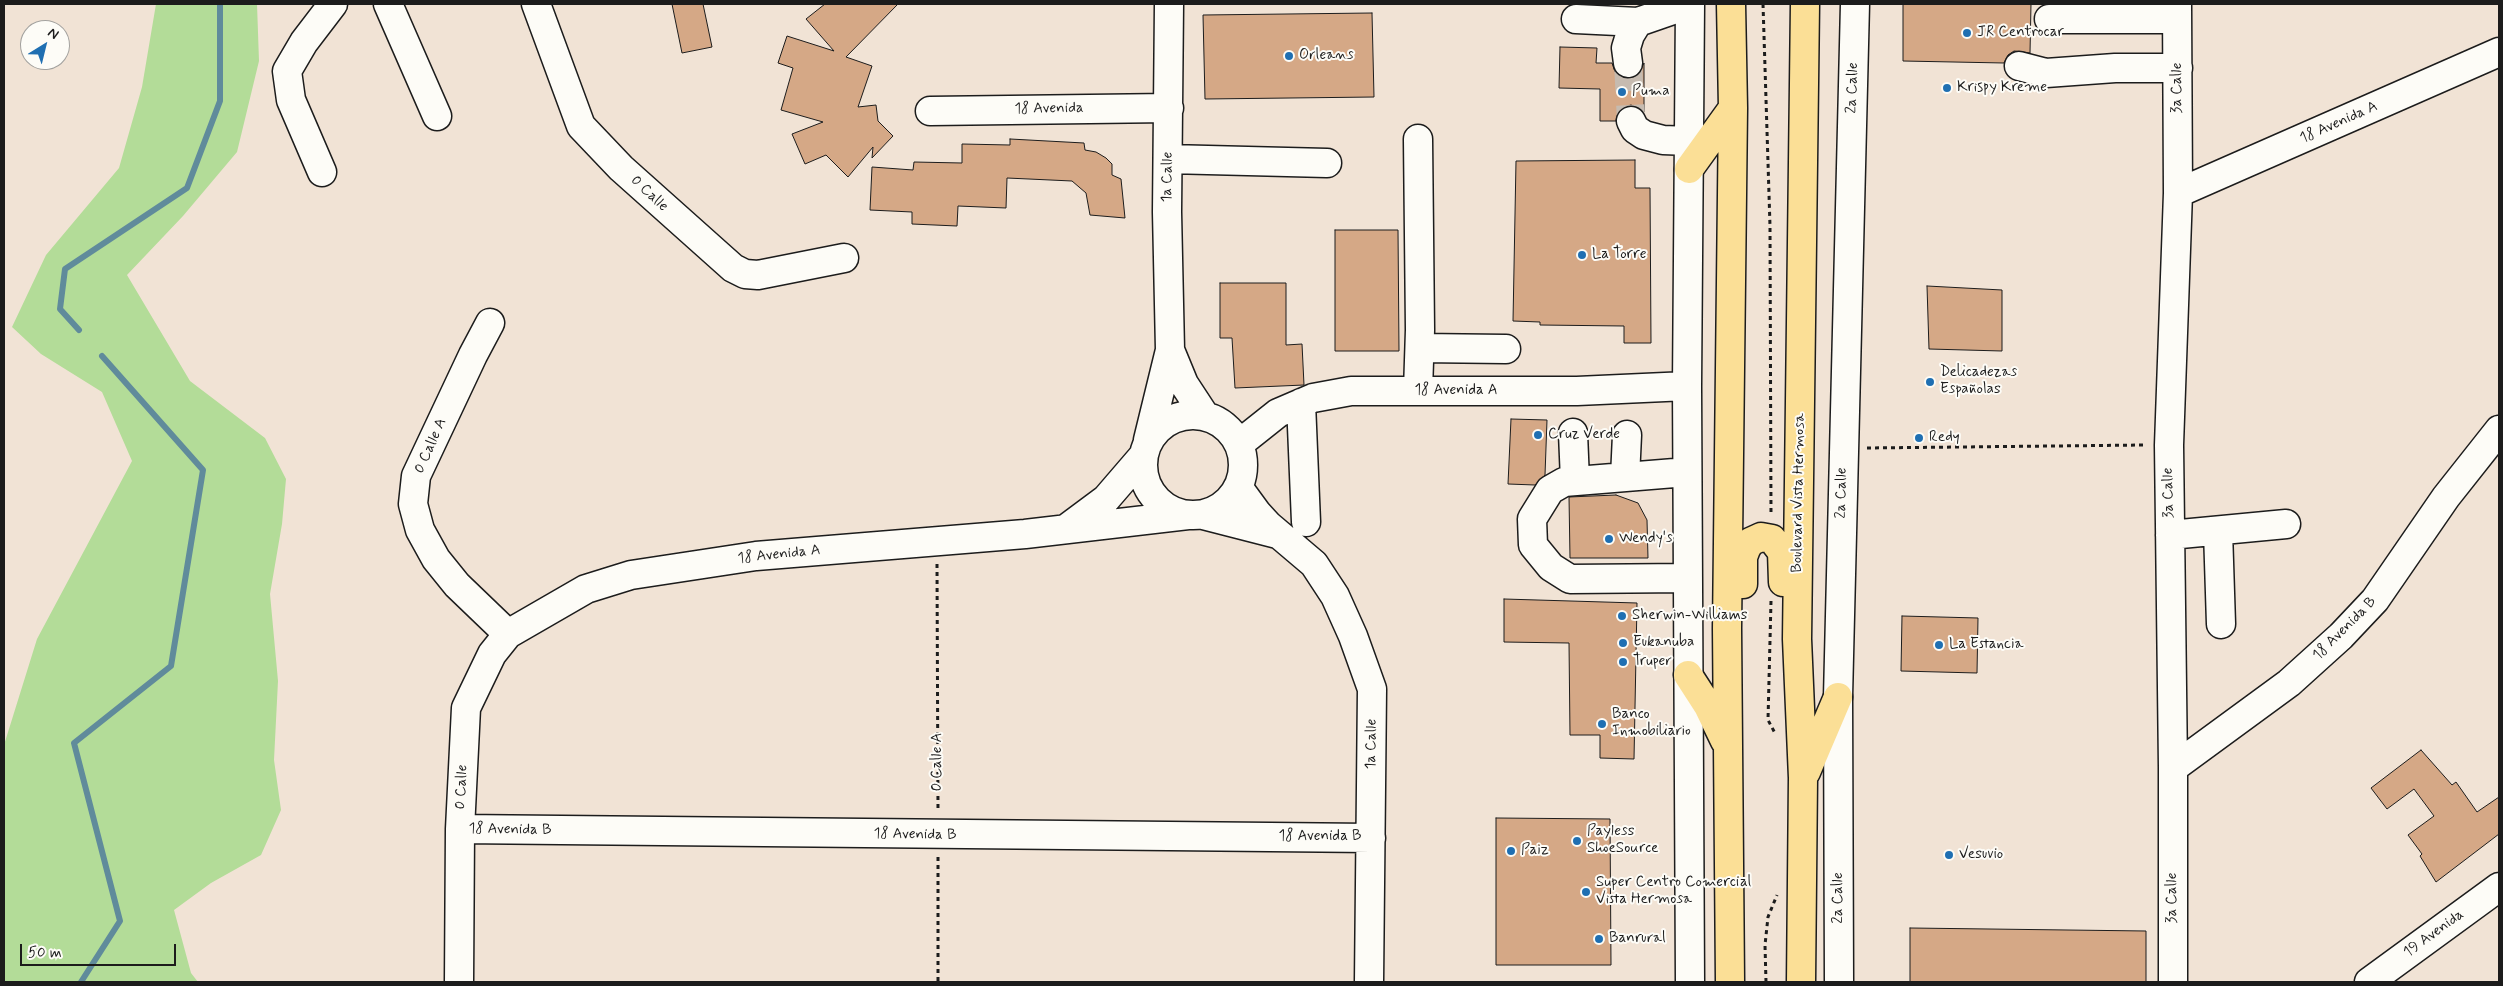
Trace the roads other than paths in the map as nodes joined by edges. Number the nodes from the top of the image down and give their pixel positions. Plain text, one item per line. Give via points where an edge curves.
1 (333, 4) edge
2 (388, 4) edge
3 (536, 4) edge
4 (1169, 4) edge
5 (1690, 4) edge
6 (1730, 4) edge
7 (1805, 4) edge
8 (1855, 4) edge
9 (2177, 11) edge
10 (2049, 19) dead end
11 (1576, 20) edge
12 (1638, 22) junction
13 (2499, 52) edge
14 (1628, 63) tunnel mouth
15 (2019, 66) dead end
16 (2178, 68) junction
17 (1169, 108) junction
18 (1733, 108) junction
19 (930, 111) dead end
20 (437, 116) dead end
21 (1631, 121) dead end
22 (1418, 139) dead end
23 (1689, 141) junction
24 (1168, 159) junction
25 (1327, 163) dead end
26 (1689, 170) junction
27 (322, 172) dead end
28 (2178, 193) junction
29 (844, 258) dead end
30 (490, 324) dead end
31 (1420, 348) junction
32 (1506, 349) dead end
33 (1170, 350) junction
34 (1687, 386) junction
35 (1418, 391) junction
36 (1301, 403) junction
37 (1205, 416) junction
38 (2499, 430) edge
39 (1572, 433) dead end
40 (1626, 435) dead end
41 (1238, 444) junction
42 (1145, 448) junction
43 (1687, 472) junction
44 (1625, 477) junction
45 (1575, 481) junction
46 (1238, 487) junction
47 (1195, 515) junction
48 (1306, 522) dead end
49 (2286, 524) dead end
50 (1065, 529) junction
51 (2218, 530) junction
52 (1281, 535) junction
53 (2170, 535) junction
54 (1688, 578) junction
55 (2221, 624) dead end
56 (1727, 628) junction
57 (508, 634) junction
58 (1688, 675) junction
59 (1838, 696) junction
60 (1799, 698) junction
61 (1728, 756) junction
62 (2173, 768) junction
63 (1803, 778) junction
64 (460, 829) junction
65 (1370, 838) junction
66 (2499, 887) edge
67 (459, 982) edge
68 (1369, 982) edge
69 (1690, 982) edge
70 (1730, 982) edge
71 (1802, 982) edge
72 (1839, 982) edge
73 (2173, 982) edge
74 (2369, 982) edge

1 - 27 street via 287,71 291,100
2 - 20 street
3 - 29 street, 0 Calle via 581,126 621,168 733,268 745,274 758,275
4 - 17 street, 1a Calle
5 - 12 street
5 - 23 street
6 - 18 main road
7 - 60 main road, Boulevard Vista Hermosa via 1797,639
8 - 59 street, 2a Calle
9 - 10 street
9 - 16 street, 3a Calle
11 - 12 street
12 - 14 street via 1626,48
13 - 28 street, 18 Avenida A
15 - 16 street via 2046,73
16 - 28 street, 3a Calle
17 - 19 street, 18 Avenida
17 - 24 street, 1a Calle
18 - 26 main road
18 - 56 main road
21 - 23 street via 1635,129 1644,135
22 - 31 street
23 - 26 street
24 - 25 street
24 - 33 street, 1a Calle
26 - 34 street
28 - 53 street, 3a Calle via 2169,445
30 - 57 street, 0 Calle A via 416,476 413,504 420,530 436,559 457,585
31 - 32 street
31 - 35 street
33 - 37 street, 1a Calle via 1184,384
33 - 42 street, 1a Calle
34 - 35 street, 18 Avenida A via 1577,391
34 - 43 street
35 - 36 street, 18 Avenida A via 1351,391
36 - 41 street, 18 Avenida A via 1278,413
36 - 48 street
37 - 41 street via 1230,431
37 - 42 street via 1188,414 1172,418 1158,427
38 - 62 street, 18 Avenida B via 2446,497 2375,600 2341,636 2288,683
39 - 45 street
40 - 44 street
41 - 46 street via 1243,458
42 - 47 street via 1142,473 1158,502 1172,511
42 - 50 street via 1106,499
43 - 44 street
43 - 54 street
44 - 45 street
45 - 54 street via 1564,482 1550,490 1532,519 1533,545 1551,566 1570,579
46 - 47 street via 1218,509
46 - 52 street, 1a Calle via 1257,513
47 - 50 street, 18 Avenida A
47 - 52 street, 1a Calle
49 - 51 street
50 - 57 street, 18 Avenida A via 756,556 631,575 586,589
51 - 53 street
51 - 55 street
52 - 65 street, 1a Calle via 1314,564 1335,596 1372,689
53 - 62 street, 3a Calle
54 - 58 street
56 - 60 main road via 1743,601 1746,549 1756,538 1772,539 1779,546 1783,558 1784,666
56 - 61 main road
57 - 64 street, 0 Calle via 492,654 466,708
58 - 61 main road via 1724,737
58 - 69 street
59 - 63 main road
59 - 72 street, 2a Calle
60 - 63 main road, Boulevard Vista Hermosa
61 - 70 main road
62 - 73 street, 3a Calle
63 - 71 main road, Boulevard Vista Hermosa
64 - 65 street, 18 Avenida B
64 - 67 street, 0 Calle
65 - 68 street, 1a Calle
66 - 74 street, 19 Avenida

